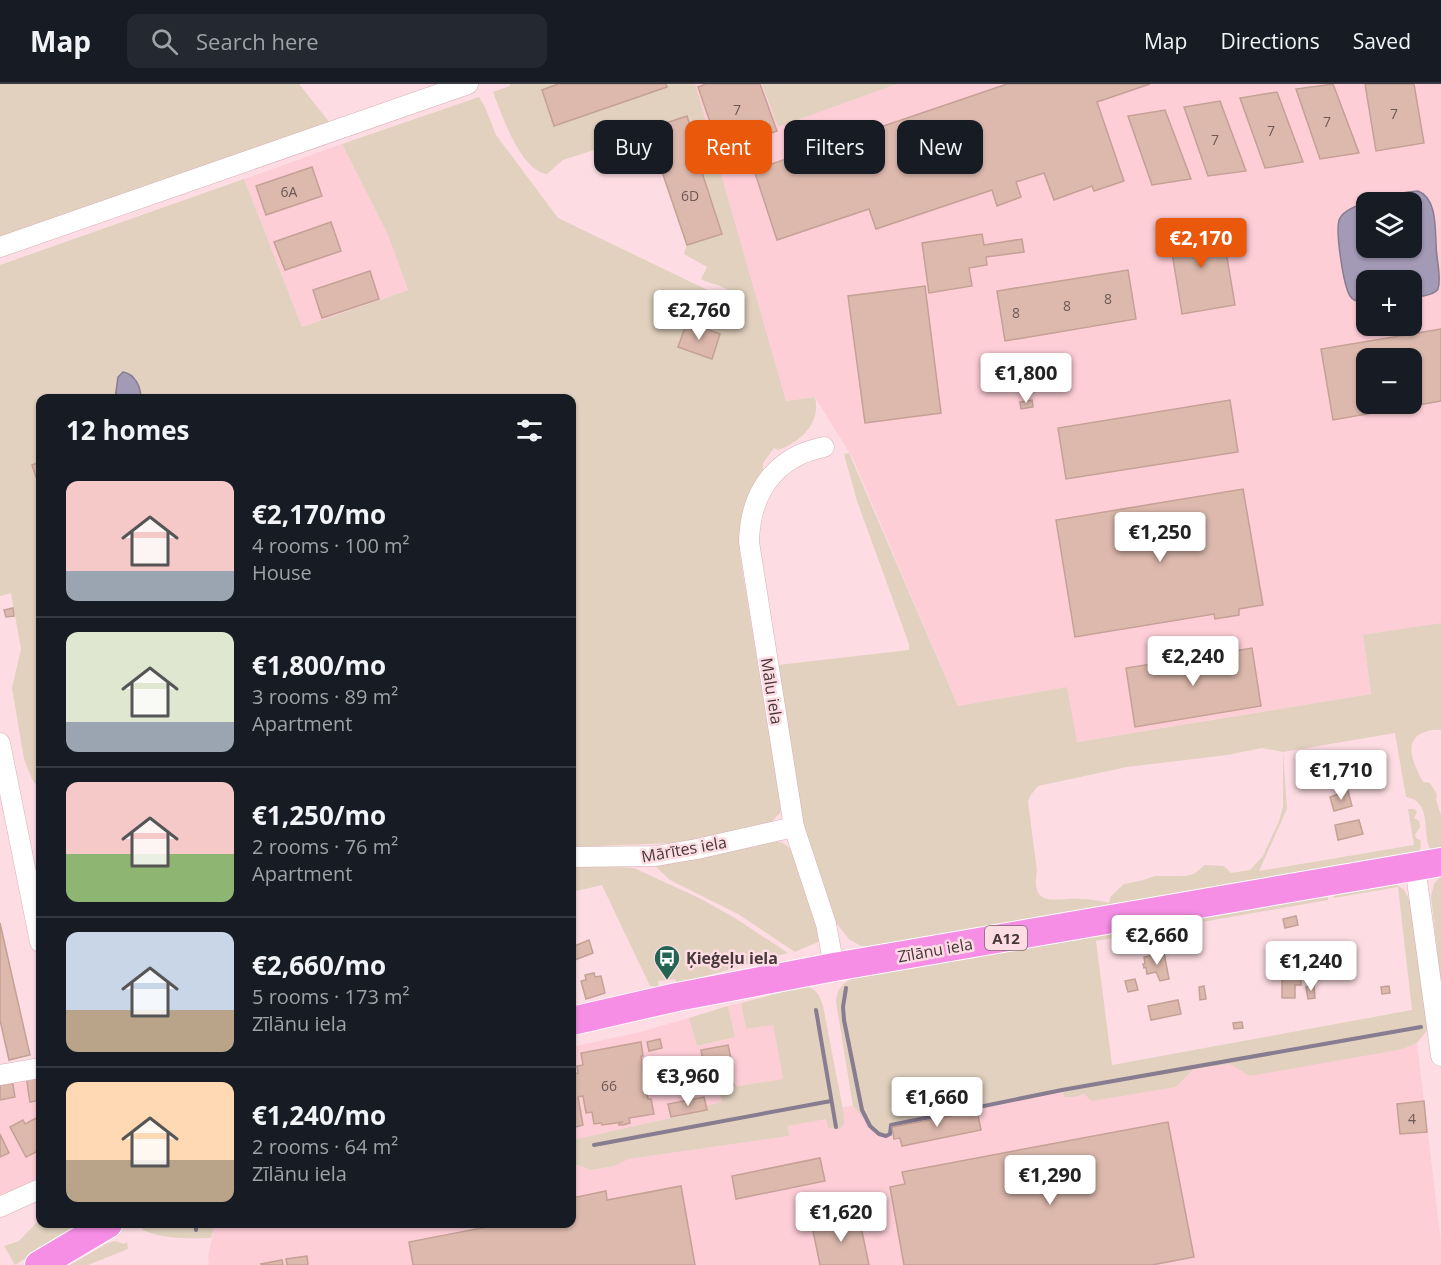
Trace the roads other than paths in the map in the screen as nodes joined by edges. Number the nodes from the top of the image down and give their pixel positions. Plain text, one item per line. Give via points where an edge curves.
1 (468, 84) edge
2 (0, 247) edge
3 (824, 447) dead end
4 (0, 743) edge
5 (794, 827) junction
6 (576, 857) edge
7 (1428, 864) edge
8 (36, 922) edge
9 (834, 967) junction
10 (576, 1020) edge
11 (1441, 1056) edge
12 (36, 1069) edge
13 (0, 1075) edge
14 (36, 1191) edge
15 (0, 1207) edge
16 (101, 1228) edge
17 (39, 1265) edge

1 - 2 street
3 - 5 street, Mālu iela via 801,454 771,476 755,501 749,528 750,557
4 - 8 street
5 - 6 street, Mārītes iela via 675,853
5 - 9 street, Mālu iela via 826,924
7 - 9 highway, Zīlānu iela / A12
7 - 11 street
9 - 10 highway, Zīlānu iela / A12
12 - 13 street
14 - 15 street
16 - 17 highway

